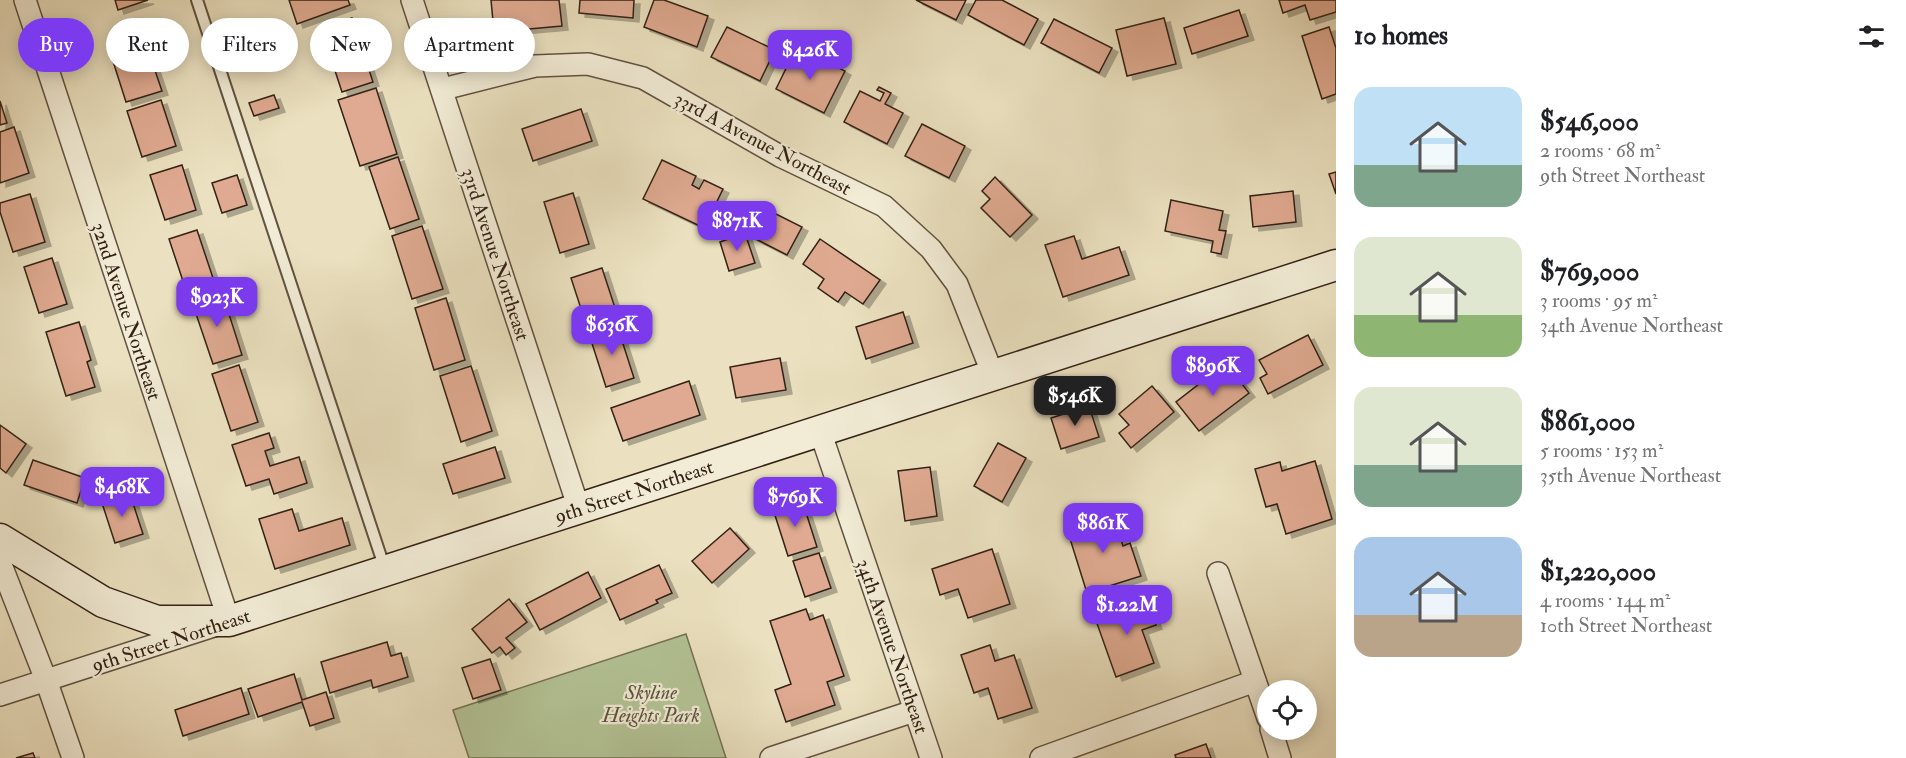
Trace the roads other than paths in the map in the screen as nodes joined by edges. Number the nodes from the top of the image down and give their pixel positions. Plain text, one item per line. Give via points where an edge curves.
1 (25, 0) edge
2 (197, 0) edge
3 (412, 0) edge
4 (443, 89) junction
5 (1336, 265) edge
6 (993, 375) junction
7 (820, 431) junction
8 (579, 509) junction
9 (0, 539) edge
10 (0, 562) edge
11 (386, 571) junction
12 (1218, 573) dead end
13 (229, 621) junction
14 (46, 680) junction
15 (1255, 681) junction
16 (1257, 687) edge
17 (0, 695) edge
18 (914, 711) junction
19 (1274, 740) edge
20 (72, 758) edge
21 (771, 758) edge
22 (931, 758) edge
23 (1041, 758) edge
24 (1280, 758) edge

1 - 13 street, 32nd Avenue Northeast
2 - 11 lane
3 - 4 street, 33rd Avenue Northeast
4 - 6 street, 33rd A Avenue Northeast via 535,66 588,64 643,78 780,156 884,206 931,249 957,284
4 - 8 street, 33rd Avenue Northeast
5 - 6 street, 9th Street Northeast
6 - 7 street, 9th Street Northeast
7 - 8 street, 9th Street Northeast
7 - 18 street, 34th Avenue Northeast
8 - 11 street, 9th Street Northeast
9 - 13 street via 103,602 157,621
10 - 14 street
11 - 13 street, 9th Street Northeast
12 - 15 street
13 - 14 street, 9th Street Northeast
14 - 17 street, 9th Street Northeast
14 - 20 street
15 - 16 street
15 - 23 street
18 - 21 street
18 - 22 street, 34th Avenue Northeast
19 - 24 street

